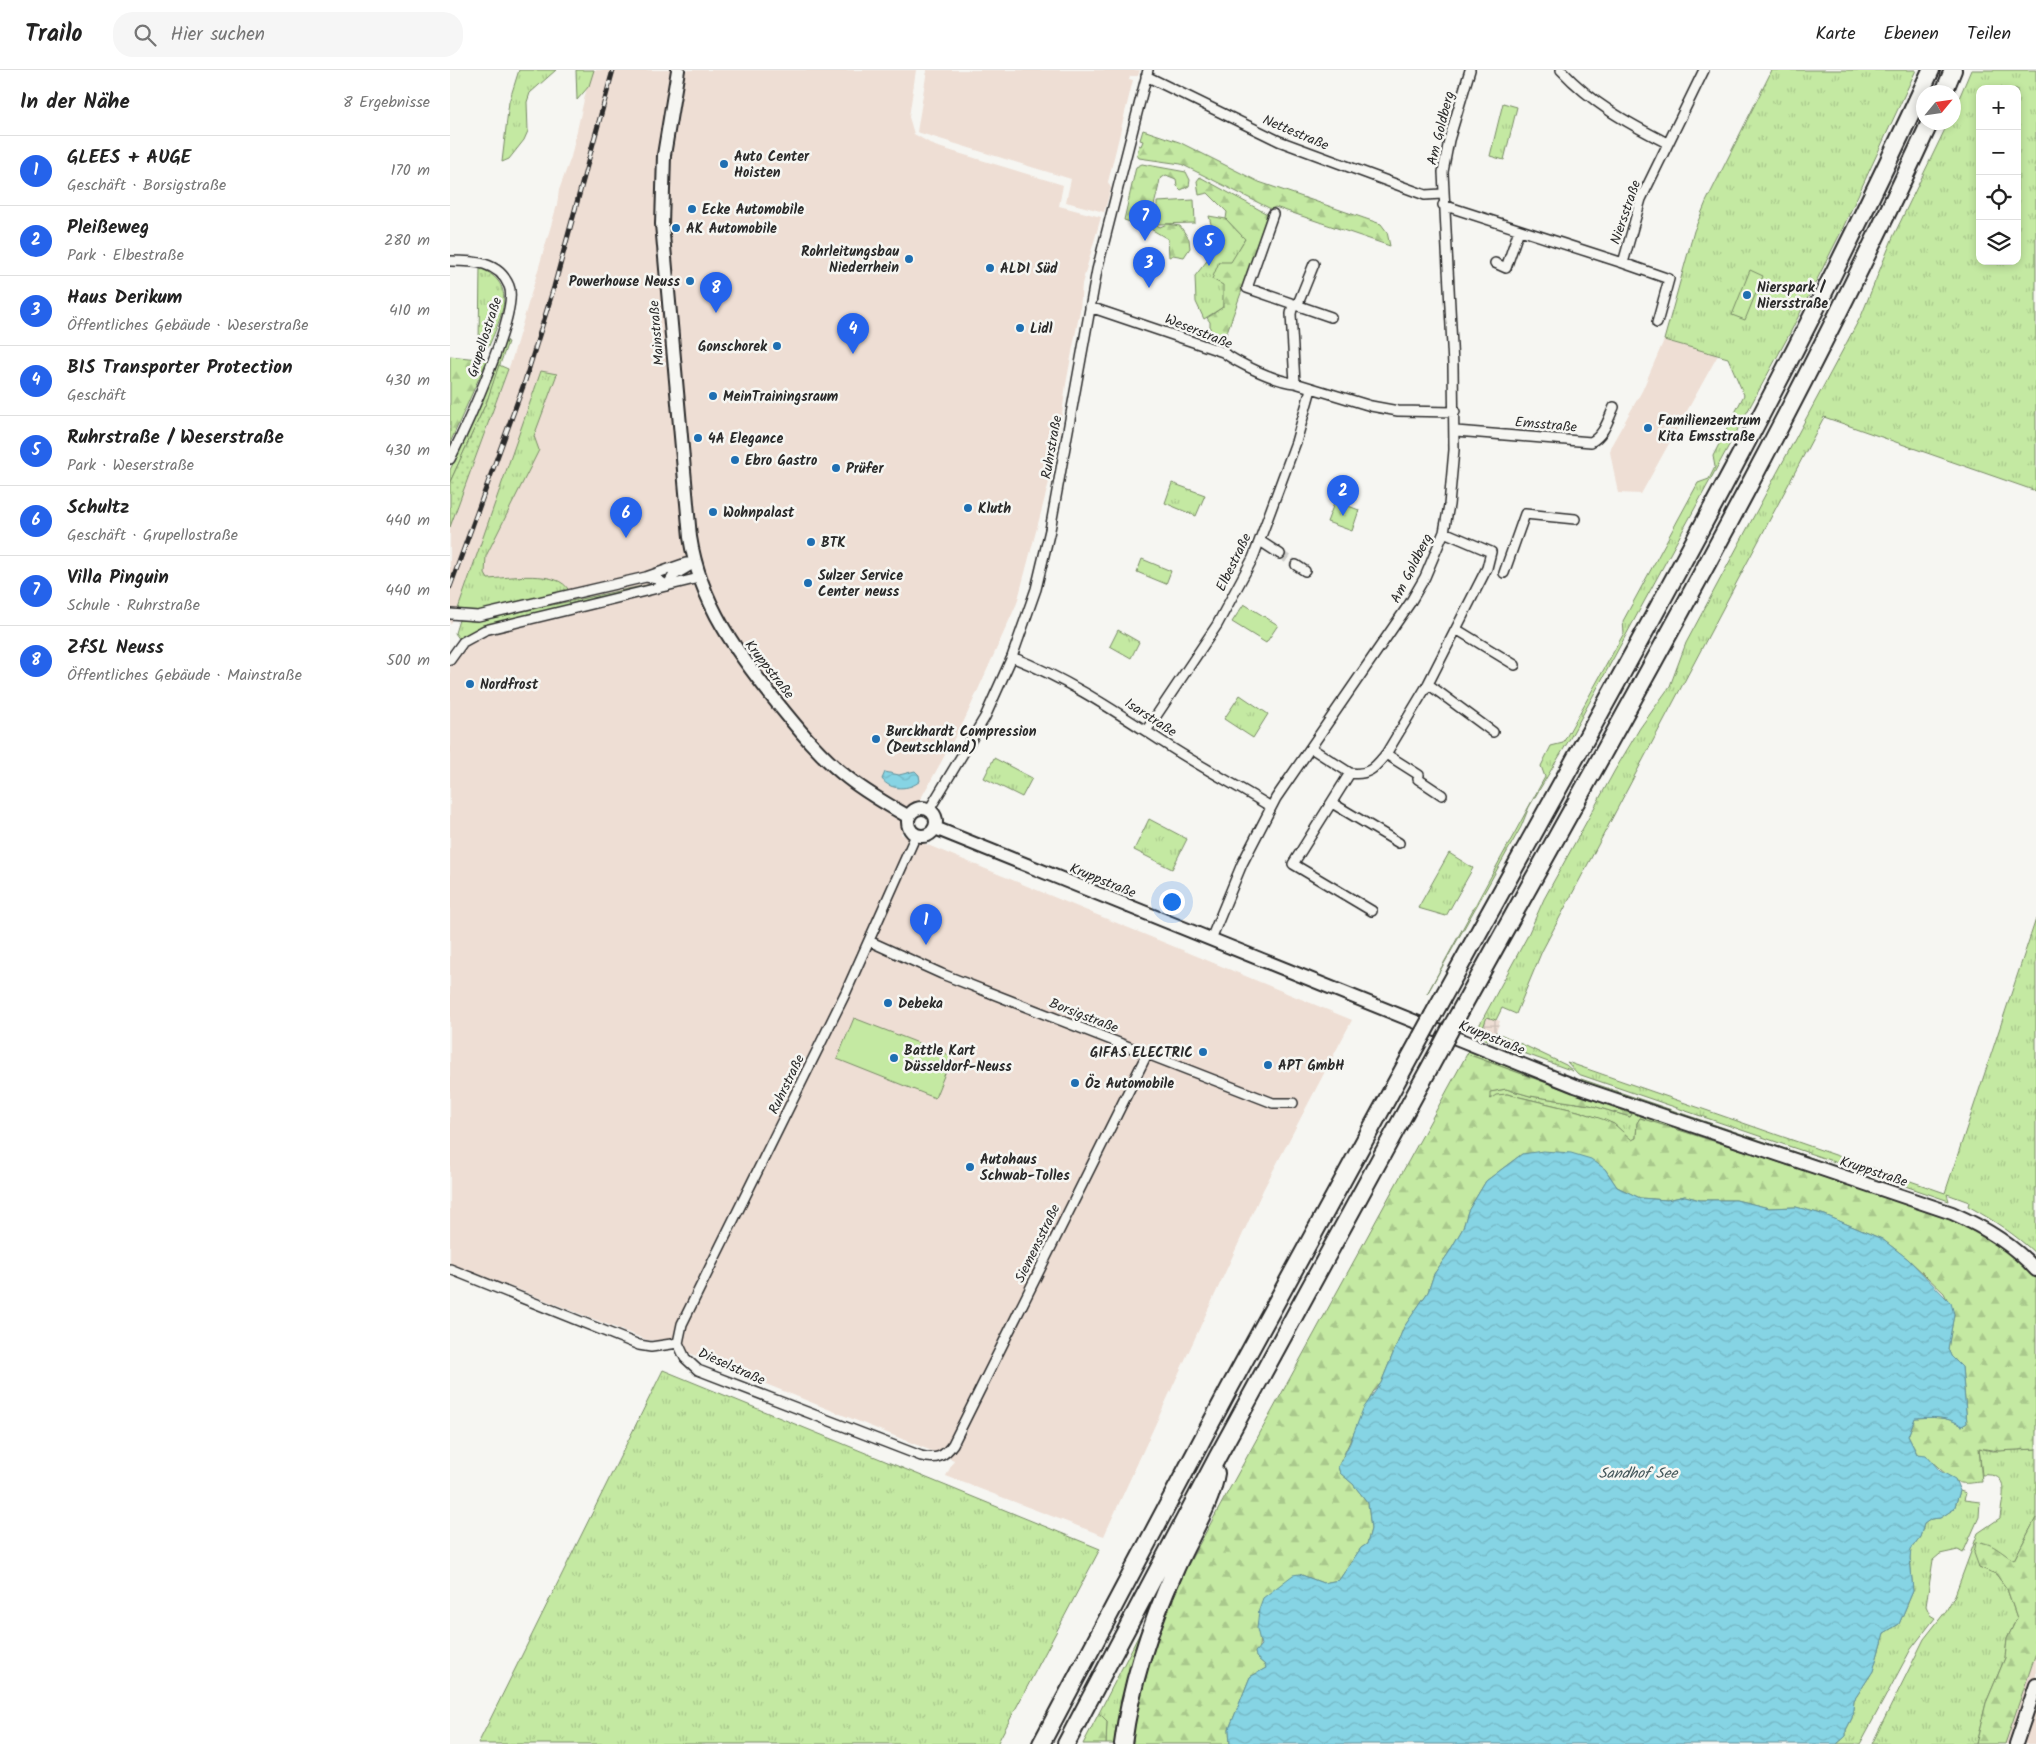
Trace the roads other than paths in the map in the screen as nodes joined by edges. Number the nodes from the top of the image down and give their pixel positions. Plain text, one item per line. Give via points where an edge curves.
1 (678, 70) edge
2 (1470, 70) edge
3 (1562, 70) edge
4 (1704, 70) edge
5 (1931, 70) edge
6 (1953, 70) edge
7 (1147, 73) edge
8 (1947, 85) edge
9 (1926, 130) edge
10 (1667, 143) junction
11 (1442, 194) junction
12 (1443, 205) junction
13 (1273, 214) dead end
14 (1520, 230) junction
15 (450, 261) edge
16 (1495, 263) dead end
17 (1623, 263) junction
18 (1314, 264) dead end
19 (1295, 305) junction
20 (1090, 307) junction
21 (1331, 317) dead end
22 (1657, 323) dead end
23 (1295, 384) junction
24 (1310, 389) junction
25 (1614, 407) dead end
26 (1455, 412) junction
27 (1456, 431) junction
28 (450, 459) edge
29 (1575, 519) dead end
30 (1444, 532) junction
31 (1260, 541) junction
32 (1280, 554) tunnel mouth
33 (695, 564) junction
34 (1296, 565) tunnel mouth
35 (1487, 568) junction
36 (1305, 571) dead end
37 (646, 577) junction
38 (699, 578) junction
39 (667, 586) junction
40 (452, 615) edge
41 (1456, 629) junction
42 (1012, 657) junction
43 (450, 660) edge
44 (1515, 665) dead end
45 (1428, 684) junction
46 (1146, 732) junction
47 (1493, 732) dead end
48 (1311, 748) junction
49 (1386, 754) junction
50 (1350, 774) junction
51 (1442, 794) dead end
52 (1332, 802) junction
53 (1271, 807) junction
54 (929, 810) junction
55 (909, 817) junction
56 (935, 828) junction
57 (916, 835) junction
58 (1399, 843) dead end
59 (1372, 911) dead end
60 (1211, 939) junction
61 (869, 941) junction
62 (1147, 1054) junction
63 (1293, 1103) dead end
64 (450, 1269) edge
65 (2036, 1270) edge
66 (678, 1343) junction
67 (953, 1444) joint
68 (1218, 1456) junction
69 (2036, 1685) edge
70 (1041, 1744) edge
71 (1066, 1744) edge
72 (1123, 1744) edge
73 (2016, 1744) edge

1 - 33 street, Mainstraße via 664,155 662,224
2 - 11 street, Am Goldberg via 1446,152
3 - 10 street via 1583,92 1614,115
4 - 10 street, Niersstraße
5 - 70 highway, bridge via 1820,305 1744,451 1228,1389
6 - 8 highway
7 - 11 street, Nettestraße via 1279,141 1426,195
7 - 20 street, Ruhrstraße
9 - 68 highway, bridge via 1837,318 1764,460
10 - 17 street, Niersstraße via 1641,199
11 - 12 street, Am Goldberg
12 - 14 street, Niersstraße
12 - 26 street, Am Goldberg
13 - 19 street via 1247,288
14 - 16 street via 1506,268
14 - 17 street, Niersstraße
15 - 28 street, Grupellostraße via 490,266 506,280 512,298 486,377
17 - 22 street, Niersstraße via 1669,279
18 - 19 street
19 - 21 street
19 - 23 street via 1291,314
20 - 23 street, Weserstraße via 1213,348 1283,383
20 - 42 street, Ruhrstraße via 1050,530 1036,589
23 - 24 street, Weserstraße
24 - 26 street, Weserstraße via 1398,411
24 - 31 street, Elbestraße via 1296,442
25 - 27 street, Emsstraße via 1606,426 1591,442
26 - 27 street, Am Goldberg
27 - 30 street, Am Goldberg
29 - 35 street via 1525,514 1505,573
30 - 35 street via 1491,552
30 - 48 street, Am Goldberg via 1410,603
31 - 32 street
31 - 46 street, Elbestraße via 1217,625
33 - 37 street via 686,563
33 - 38 street, Mainstraße
33 - 39 street via 673,576
34 - 36 street
35 - 41 street
37 - 39 street via 658,579
37 - 40 street via 478,616
38 - 39 street
38 - 55 street, Kruppstraße via 713,611 736,650 809,740 849,778
39 - 43 street via 485,630 463,642
41 - 44 street
41 - 45 street
42 - 46 street, Isarstraße via 1094,696
42 - 54 street, Ruhrstraße via 976,734
45 - 47 street
45 - 49 street
46 - 53 street, Isarstraße
48 - 50 street
48 - 53 street, Am Goldberg
49 - 50 street via 1371,771
49 - 51 street
50 - 52 street
52 - 58 street
52 - 59 street via 1293,864
53 - 60 street, Am Goldberg via 1242,864
54 - 55 street via 920,808
54 - 56 street via 935,818
55 - 57 street via 910,829
56 - 57 street via 925,836
56 - 60 street, Kruppstraße
57 - 61 street, Ruhrstraße
60 - 65 street, Kruppstraße via 1575,1086 1952,1213 2006,1242
61 - 62 street, Borsigstraße via 942,974
61 - 66 street, Ruhrstraße via 682,1324
62 - 63 street, Borsigstraße via 1273,1103
62 - 67 street, Siemensstraße
64 - 66 street via 640,1345 651,1347
66 - 67 street, Dieselstraße via 685,1358 698,1370 921,1456 942,1456
68 - 71 highway
68 - 72 highway via 1208,1500 1148,1637 1136,1674
69 - 73 street

